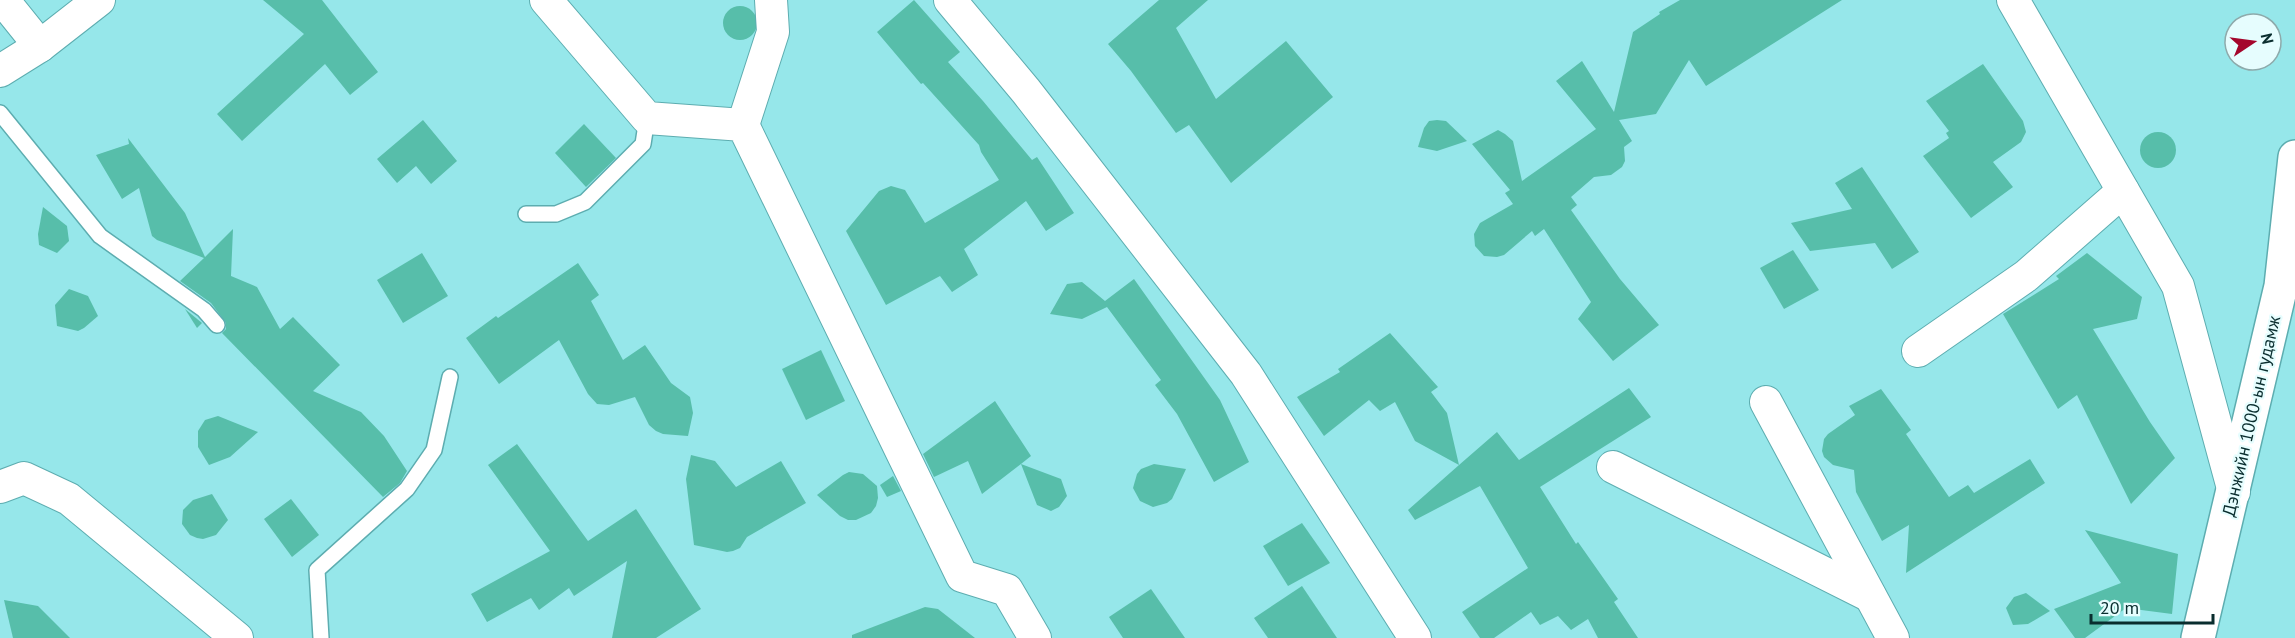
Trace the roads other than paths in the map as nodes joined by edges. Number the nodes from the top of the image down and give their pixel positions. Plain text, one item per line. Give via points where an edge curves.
1 (3, 0) edge
2 (99, 0) edge
3 (546, 0) edge
4 (771, 0) edge
5 (950, 0) edge
6 (2013, 0) edge
7 (40, 46) junction
8 (0, 71) edge
9 (0, 113) edge
10 (646, 118) junction
11 (743, 125) junction
12 (2295, 157) edge
13 (2123, 191) junction
14 (526, 214) dead end
15 (217, 325) dead end
16 (1918, 351) dead end
17 (450, 377) dead end
18 (1766, 402) dead end
19 (1613, 467) dead end
20 (0, 487) edge
21 (2234, 492) junction
22 (1870, 596) junction
23 (237, 638) edge
24 (321, 638) edge
25 (1035, 638) edge
26 (1415, 638) edge
27 (1893, 638) edge
28 (2198, 638) edge

1 - 7 street
2 - 7 street
3 - 10 street
4 - 11 street via 773,32
5 - 26 street via 1246,374
6 - 13 street
7 - 8 street
9 - 15 lane via 100,236 204,310
10 - 11 street
10 - 14 lane via 643,144 585,202 556,214
11 - 25 street via 962,576 1007,590
12 - 21 main road, Дэнжийн 1000-ын гудамж via 2281,286
13 - 16 street via 2026,276
13 - 21 street via 2178,286
17 - 24 lane via 434,450 407,489 317,570
18 - 22 street
19 - 22 street
20 - 23 street via 24,478 69,499
21 - 28 main road, Дэнжийн 1000-ын гудамж
22 - 27 street

